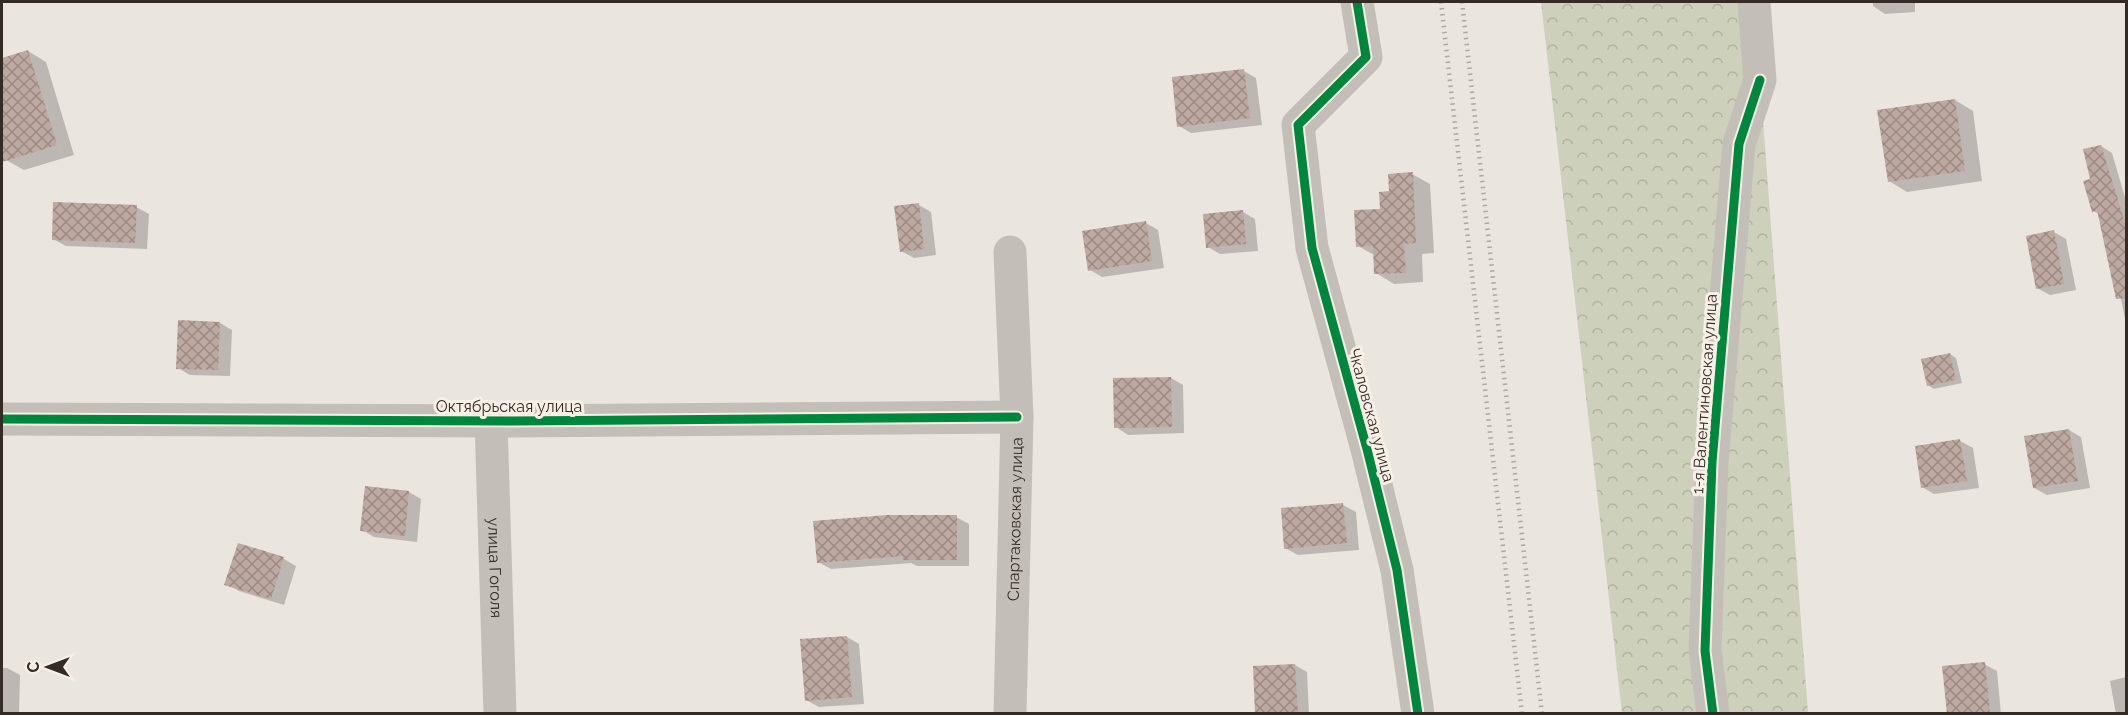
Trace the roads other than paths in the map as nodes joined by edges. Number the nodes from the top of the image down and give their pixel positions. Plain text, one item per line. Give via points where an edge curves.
1 (1357, 2) edge
2 (1754, 2) edge
3 (1010, 252) dead end
4 (1017, 417) junction
5 (2, 419) edge
6 (491, 421) junction
7 (500, 714) edge
8 (1010, 714) edge
9 (1418, 714) edge
10 (1713, 714) edge

1 - 9 street, Чкаловская улица via 1366,57 1298,125 1312,248 1397,570
2 - 10 street, 1-я Валентиновская улица via 1760,80 1739,144 1712,462 1705,651
3 - 4 street, Спартаковская улица
4 - 6 street, Октябрьская улица
4 - 8 street, Спартаковская улица
5 - 6 street, Октябрьская улица
6 - 7 street, улица Гоголя

